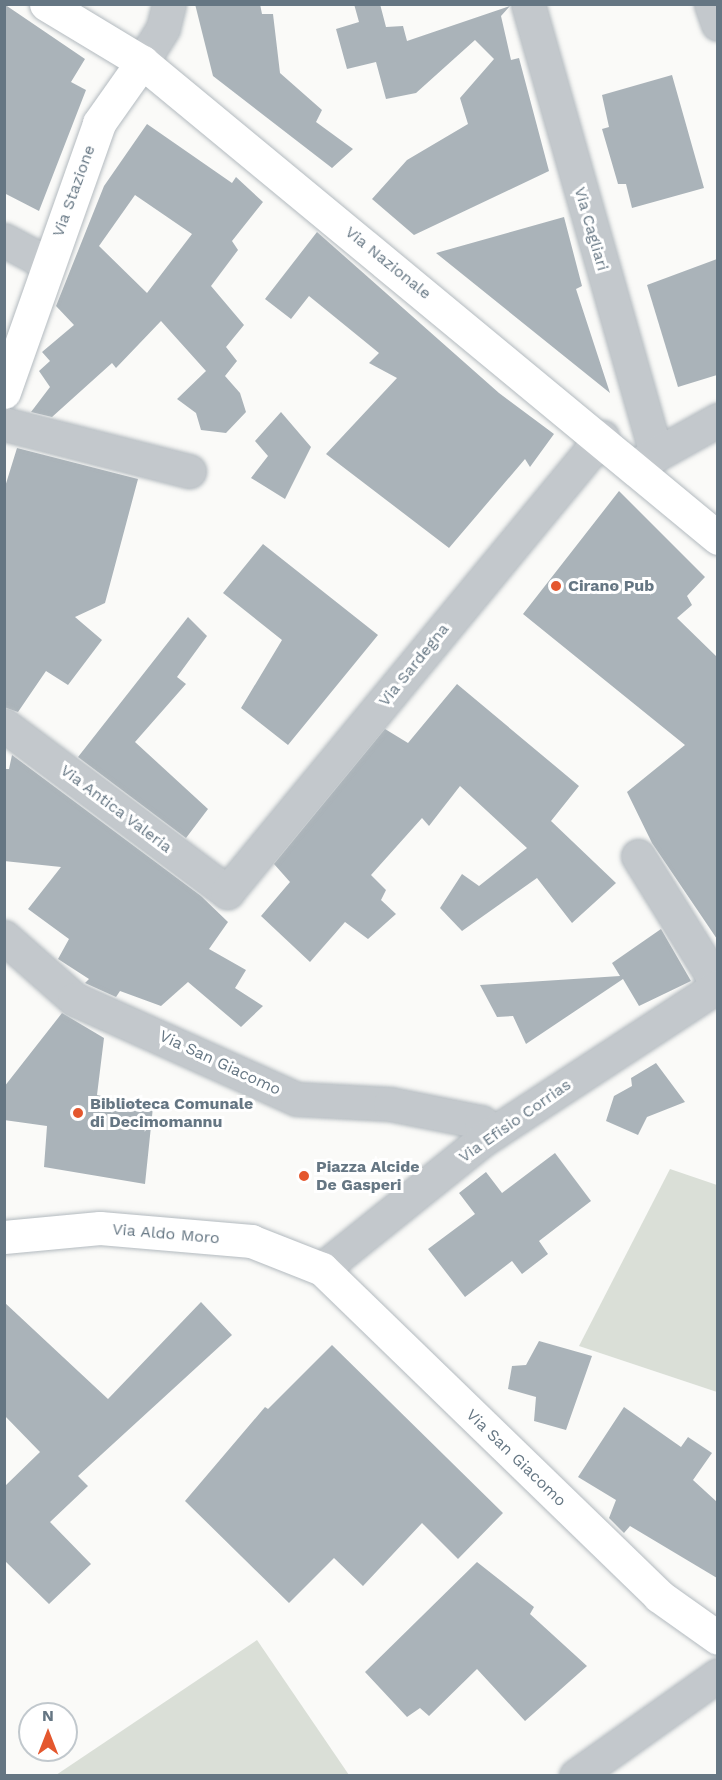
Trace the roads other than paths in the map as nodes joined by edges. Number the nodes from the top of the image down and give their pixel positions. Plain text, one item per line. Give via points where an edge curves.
1 (46, 4) edge
2 (169, 4) edge
3 (528, 4) edge
4 (711, 4) edge
5 (717, 24) edge
6 (142, 62) junction
7 (4, 240) edge
8 (47, 263) junction
9 (4, 392) edge
10 (717, 420) edge
11 (4, 424) edge
12 (602, 437) junction
13 (646, 460) junction
14 (189, 471) dead end
15 (717, 538) edge
16 (4, 725) edge
17 (638, 856) dead end
18 (227, 892) joint
19 (4, 937) edge
20 (717, 985) edge
21 (495, 1132) junction
22 (4, 1237) edge
23 (322, 1269) junction
24 (717, 1638) edge
25 (717, 1675) edge
26 (576, 1776) edge

1 - 6 main road, Via Nazionale
2 - 6 street, Via Stazione via 163,28
3 - 13 street, Via Cagliari
4 - 5 street
6 - 8 main road, Via Stazione via 99,123
6 - 12 main road, Via Nazionale
7 - 8 street
8 - 9 main road, Via Stazione
10 - 13 street
11 - 14 street
12 - 13 main road, Via Nazionale
12 - 18 street, Via Sardegna
13 - 15 main road, Via Nazionale
16 - 18 street, Via Antica Valeria
17 - 20 street
19 - 21 street, Via San Giacomo via 74,999 297,1099 390,1104 481,1122
20 - 21 street, Via Efisio Corrias
21 - 23 street, Via Efisio Corrias
22 - 23 main road, Via Aldo Moro via 100,1228 251,1241
23 - 24 main road, Via San Giacomo via 659,1596
25 - 26 street

